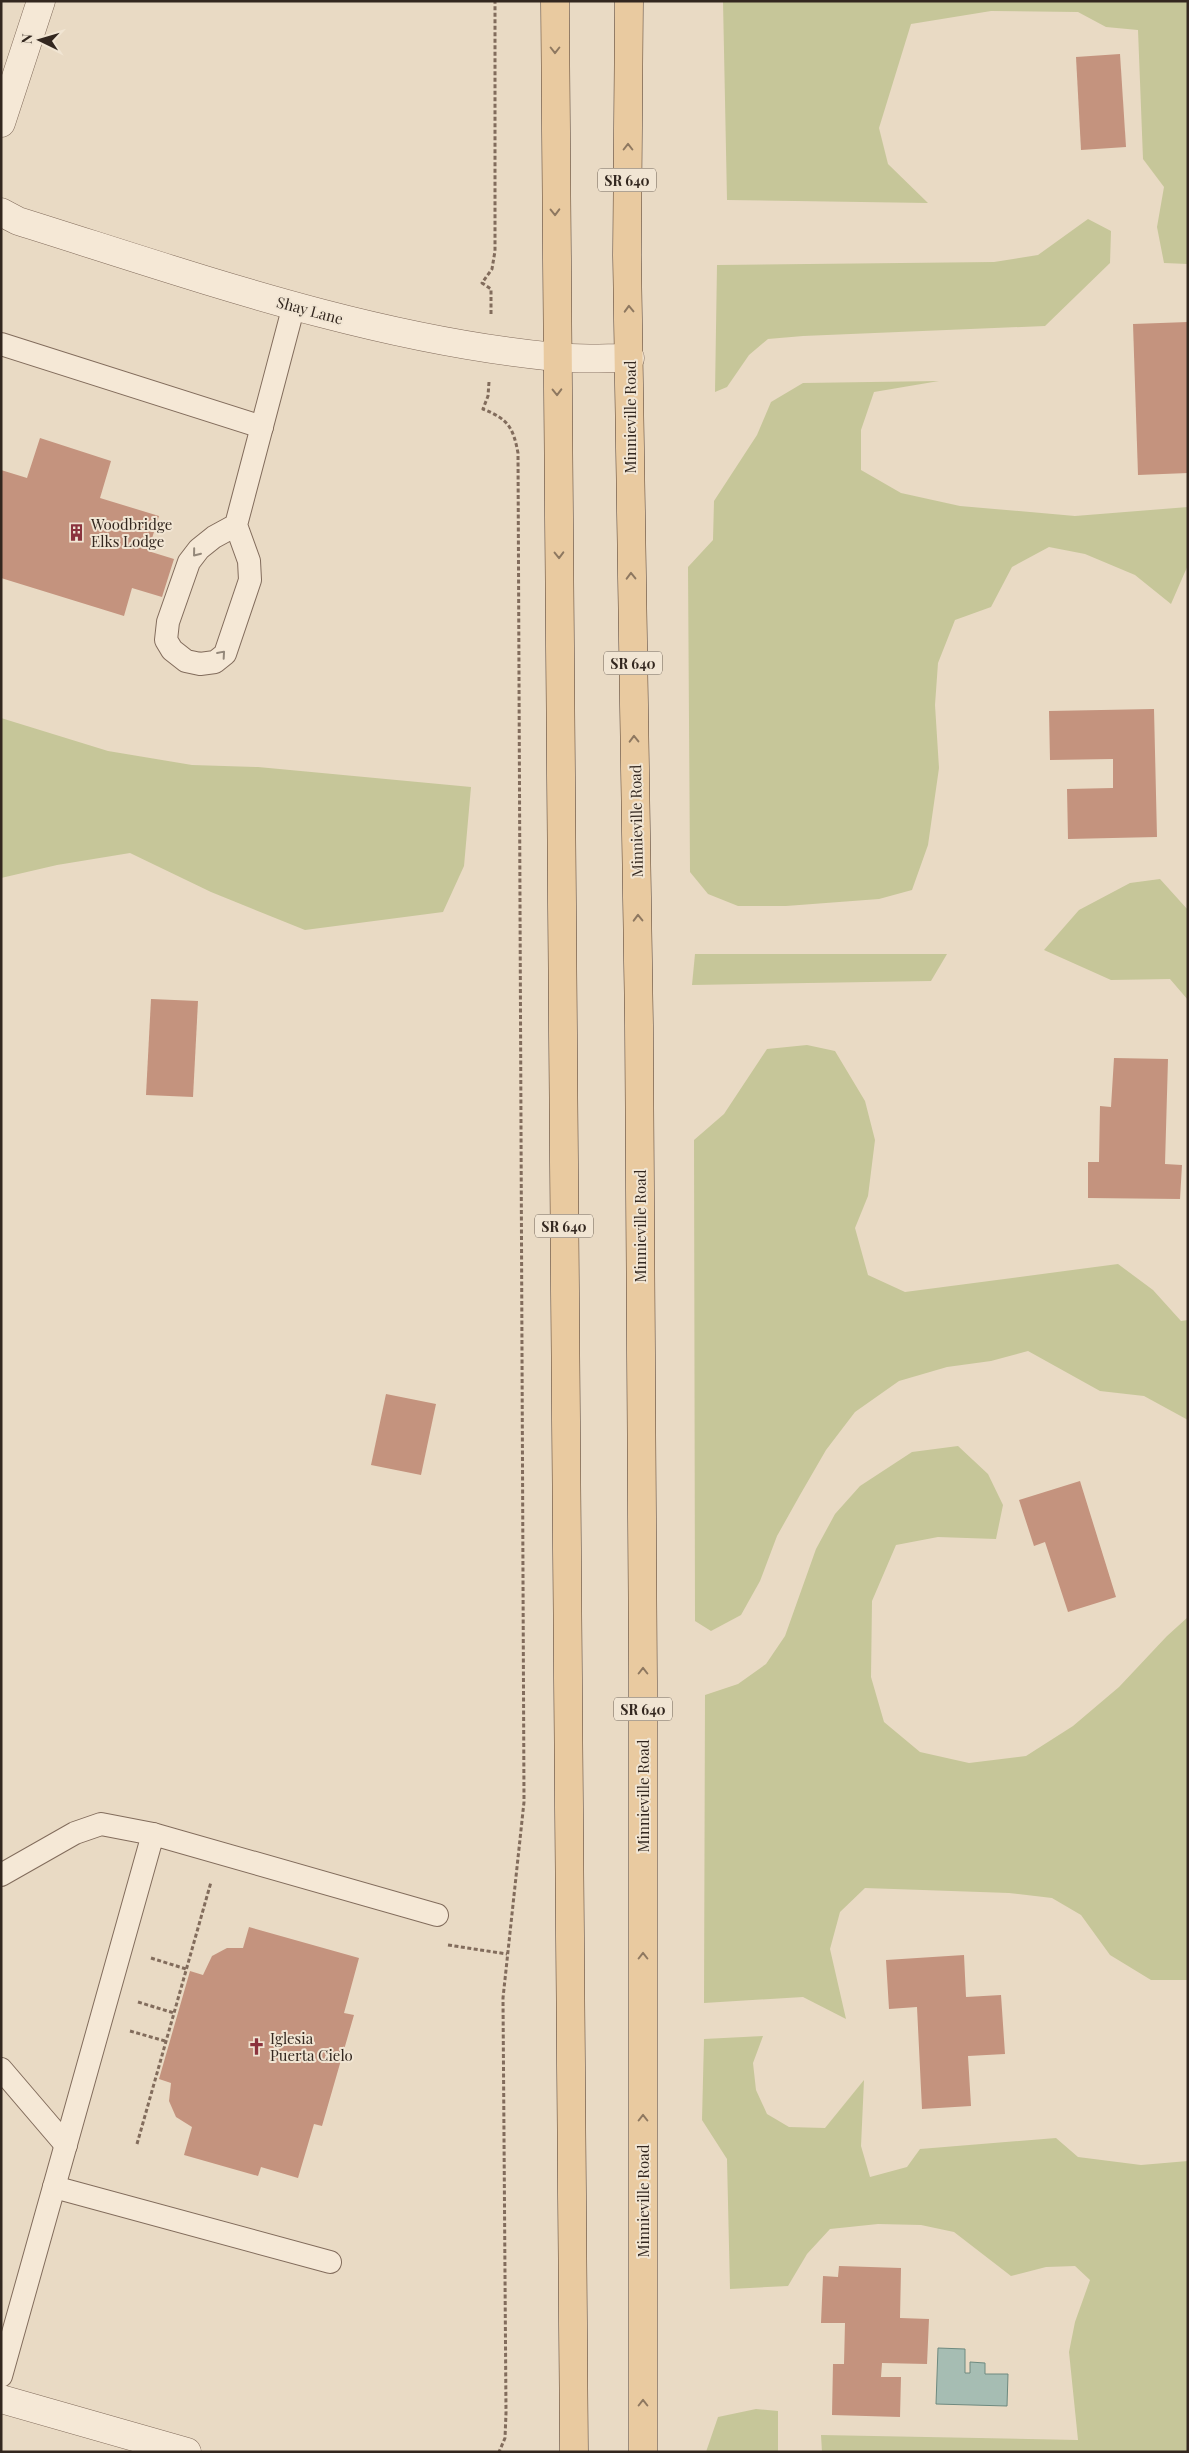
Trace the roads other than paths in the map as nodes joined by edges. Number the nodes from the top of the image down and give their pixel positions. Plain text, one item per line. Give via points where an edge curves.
1 (42, 1) edge
2 (555, 1) edge
3 (628, 1) edge
4 (9, 76) edge
5 (1, 123) edge
6 (1, 212) edge
7 (294, 305) junction
8 (1, 344) edge
9 (557, 358) junction
10 (630, 358) junction
11 (262, 427) junction
12 (236, 525) junction
13 (153, 1834) junction
14 (1, 1875) edge
15 (437, 1915) dead end
16 (1, 2070) edge
17 (66, 2145) junction
18 (54, 2187) junction
19 (330, 2262) dead end
20 (1, 2376) edge
21 (1, 2399) edge
22 (187, 2452) edge
23 (574, 2452) edge
24 (643, 2452) edge

1 - 4 street
2 -> 9 main road, SR 640
10 -> 3 main road, Minnieville Road / SR 640
4 - 5 street
6 - 7 street, Shay Lane via 18,221
7 - 9 street, Shay Lane via 374,327
7 - 11 lane
8 - 11 lane
9 - 10 street, Shay Lane
9 -> 23 main road, SR 640
24 -> 10 main road, Minnieville Road / SR 640 via 640,1045 630,530
11 - 12 lane
12 -> 12 lane via 199,548 189,562 168,622 166,640 172,650 186,660 200,664 215,662 225,654 231,641 250,580 247,554
13 - 14 lane via 101,1824 76,1833
13 - 15 lane
13 - 17 lane
16 - 17 lane
17 - 18 lane
18 - 19 lane
18 - 20 lane
21 - 22 street

